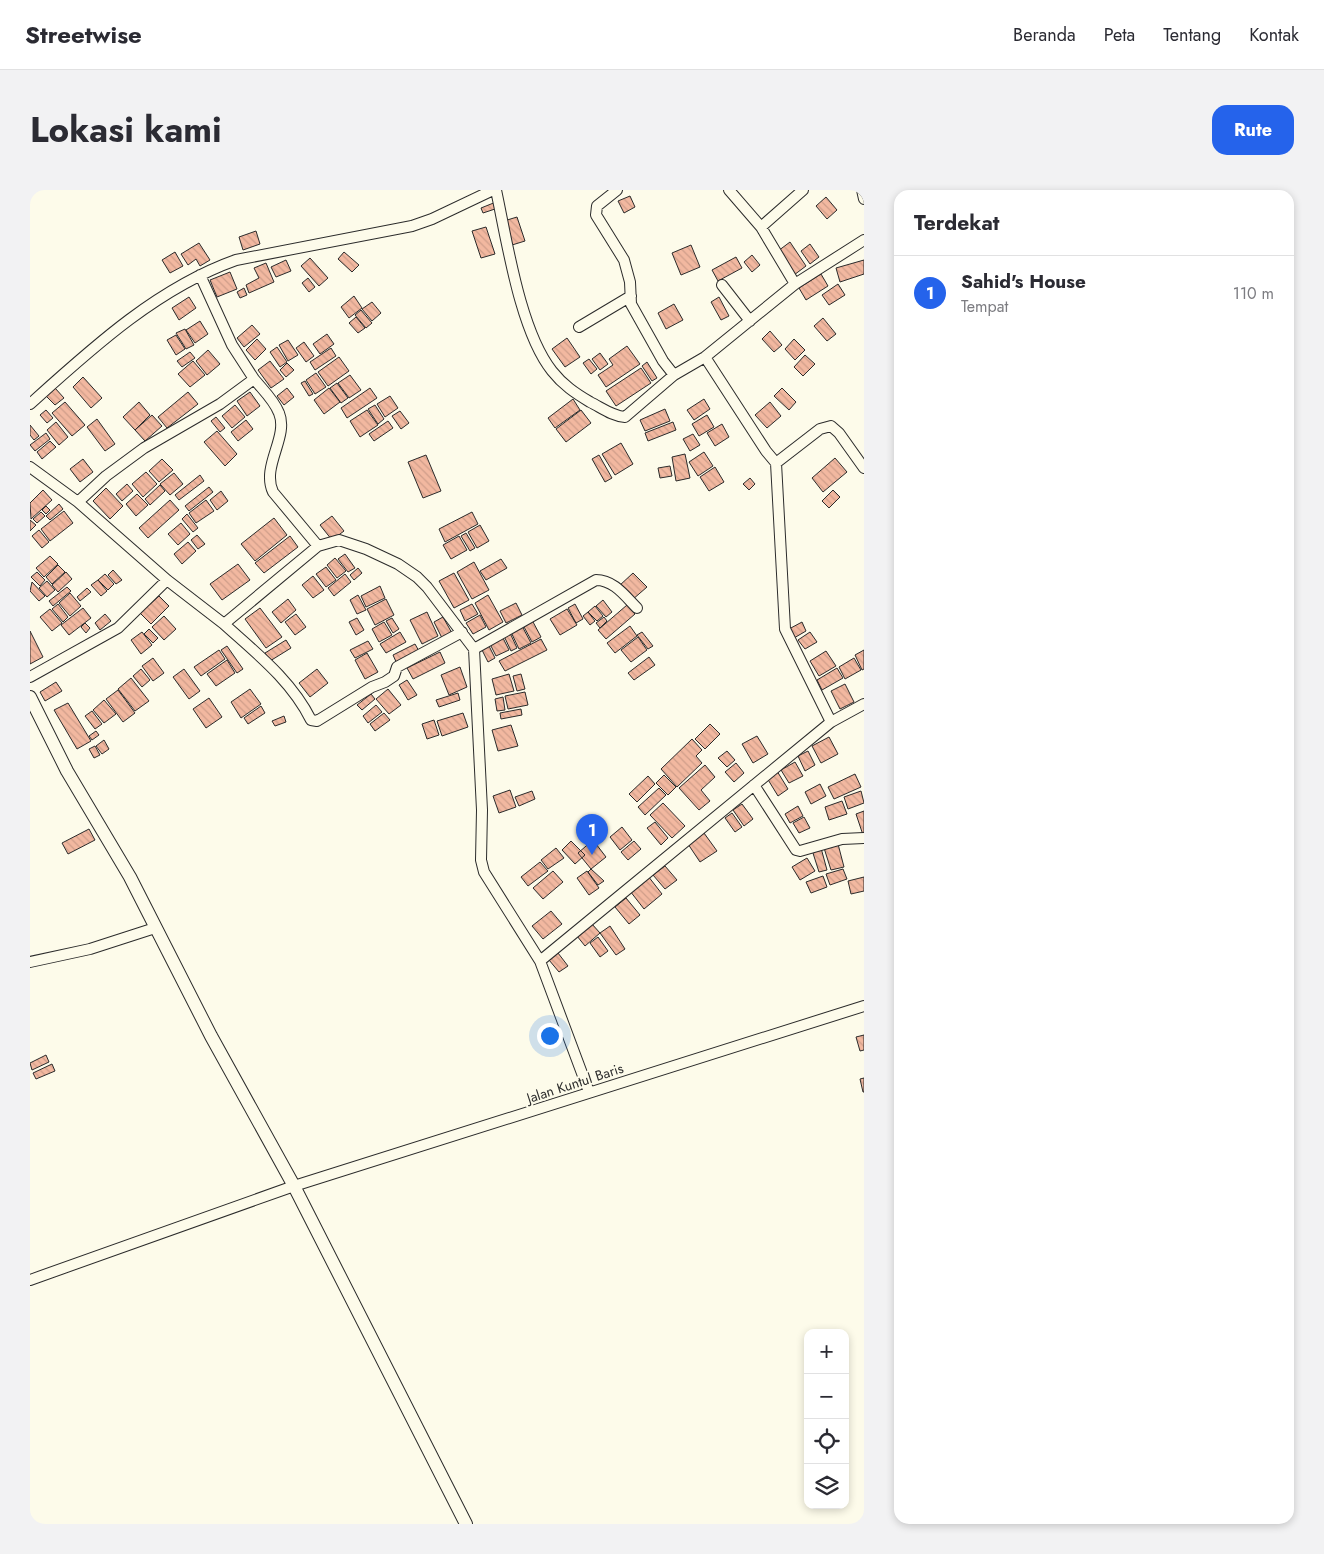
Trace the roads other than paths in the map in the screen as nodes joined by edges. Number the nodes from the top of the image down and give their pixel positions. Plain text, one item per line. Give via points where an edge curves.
1 (494, 190) edge
2 (618, 190) edge
3 (728, 190) edge
4 (803, 190) edge
5 (862, 190) edge
6 (864, 199) edge
7 (761, 228) junction
8 (864, 240) edge
9 (200, 275) junction
10 (795, 284) junction
11 (722, 286) dead end
12 (631, 296) junction
13 (750, 321) junction
14 (579, 326) dead end
15 (705, 357) junction
16 (674, 375) junction
17 (254, 379) junction
18 (30, 404) edge
19 (776, 463) junction
20 (30, 468) edge
21 (864, 468) edge
22 (78, 502) junction
23 (318, 546) junction
24 (167, 580) junction
25 (637, 608) dead end
26 (224, 624) junction
27 (462, 632) junction
28 (474, 649) junction
29 (30, 677) edge
30 (30, 697) edge
31 (864, 704) edge
32 (831, 722) junction
33 (754, 785) junction
34 (864, 838) edge
35 (155, 928) junction
36 (540, 961) junction
37 (30, 962) edge
38 (864, 1006) edge
39 (589, 1092) junction
40 (294, 1186) junction
41 (30, 1280) edge
42 (466, 1524) edge

1 - 9 street via 432,220 412,226 236,260
1 - 16 street via 515,282 538,349 570,390 615,416 625,417
2 - 12 street via 595,210 624,260
3 - 7 street
4 - 7 street
5 - 6 street
7 - 10 street
8 - 10 street
9 - 17 street via 232,345
9 - 18 street via 110,334
10 - 13 street
11 - 13 street
12 - 14 street
12 - 16 street via 631,304
13 - 15 street
15 - 16 street
15 - 19 street
17 - 22 street via 220,404 144,448
17 - 23 street via 280,414 281,427 268,483
19 - 21 street via 820,429 831,426
19 - 32 street via 785,629
20 - 22 street
22 - 24 street
23 - 26 street
23 - 27 street via 339,540 398,564 427,587
24 - 26 street
24 - 29 street via 118,628
25 - 28 street via 614,585 596,580
26 - 27 street via 278,671 311,720 316,721 390,679 397,666
27 - 28 street
28 - 36 street via 482,810 481,860 484,872
30 - 35 street via 67,771 130,877
31 - 32 street
32 - 33 street
33 - 34 street via 796,850 842,839
33 - 36 street
35 - 37 street via 90,949
35 - 40 street
36 - 39 street
38 - 39 street, Jalan Kuntul Baris
39 - 40 street, Jalan Kuntul Baris
40 - 41 street, Jalan Kuntul Baris
40 - 42 street

